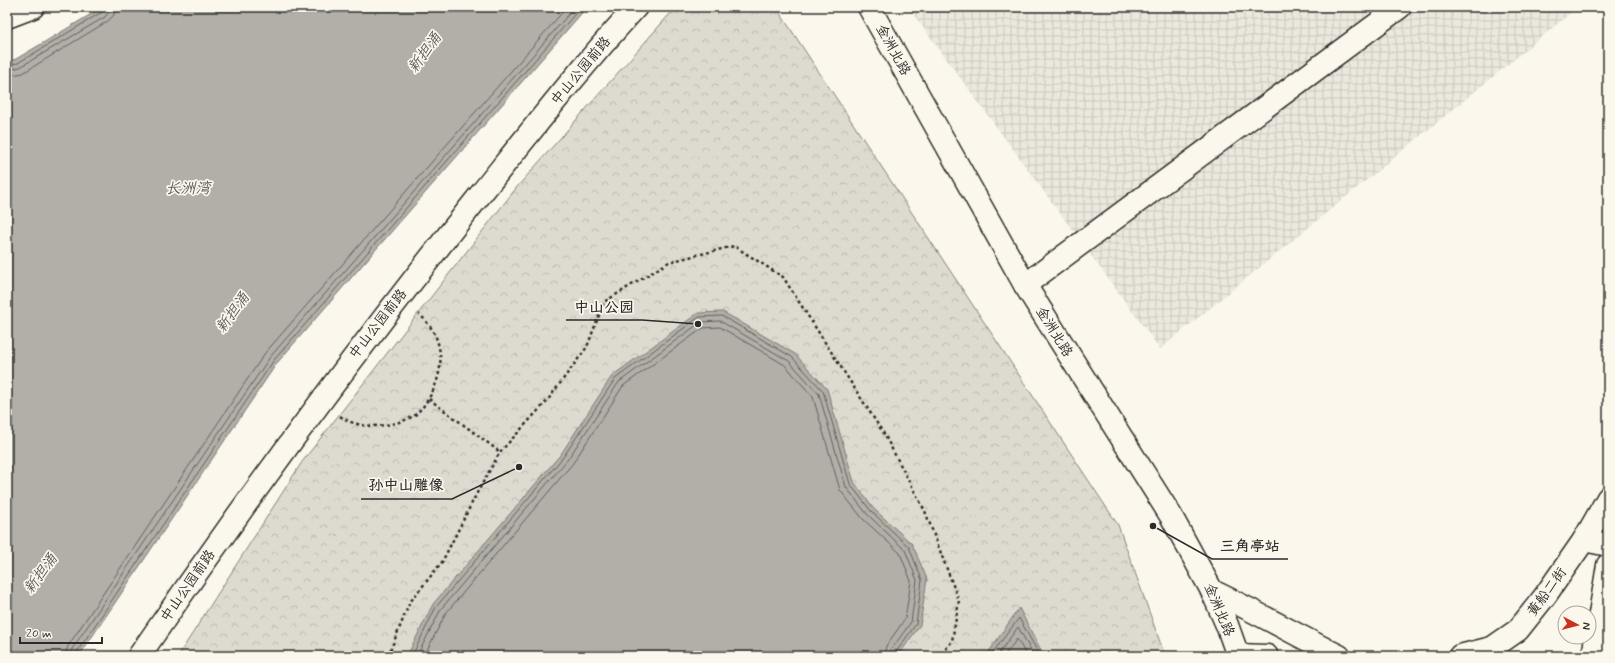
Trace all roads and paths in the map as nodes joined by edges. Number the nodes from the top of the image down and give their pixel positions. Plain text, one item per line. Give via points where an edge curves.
1 (33, 7) edge
2 (636, 7) edge
3 (869, 7) edge
4 (1400, 7) edge
5 (7, 17) edge
6 (1025, 285) junction
7 (400, 296) junction
8 (429, 399) junction
9 (319, 401) junction
10 (500, 452) junction
11 (1608, 498) edge
12 (1584, 540) junction
13 (1608, 545) edge
14 (1608, 565) edge
15 (1212, 591) junction
16 (1491, 652) edge
17 (1237, 655) edge
18 (139, 656) edge
19 (388, 656) edge
20 (940, 656) edge
21 (1267, 656) edge
22 (1338, 656) edge
23 (1460, 656) edge
24 (1593, 656) edge

1 - 5 street
2 - 7 street, 中山公园前路 via 607,39
3 - 6 street, 金洲北路
4 - 6 street
6 - 15 street, 金洲北路 via 1171,516
7 - 8 path via 429,324 439,348 437,380
7 - 9 street, 中山公园前路
8 - 9 path via 414,416 388,425 363,426 345,420
8 - 10 path
9 - 18 street, 中山公园前路
10 - 19 path via 442,562 410,602
10 - 20 path via 547,401 587,347 604,302 669,262 734,246 783,277 884,434 925,511 959,601 952,640
11 - 12 street, 黄船二街
12 - 13 street
12 - 16 street, 黄船二街 via 1518,630
14 - 24 street
15 - 17 street, 金洲北路
15 - 22 street via 1248,607
16 - 23 street, 黄船二街
17 - 21 street

